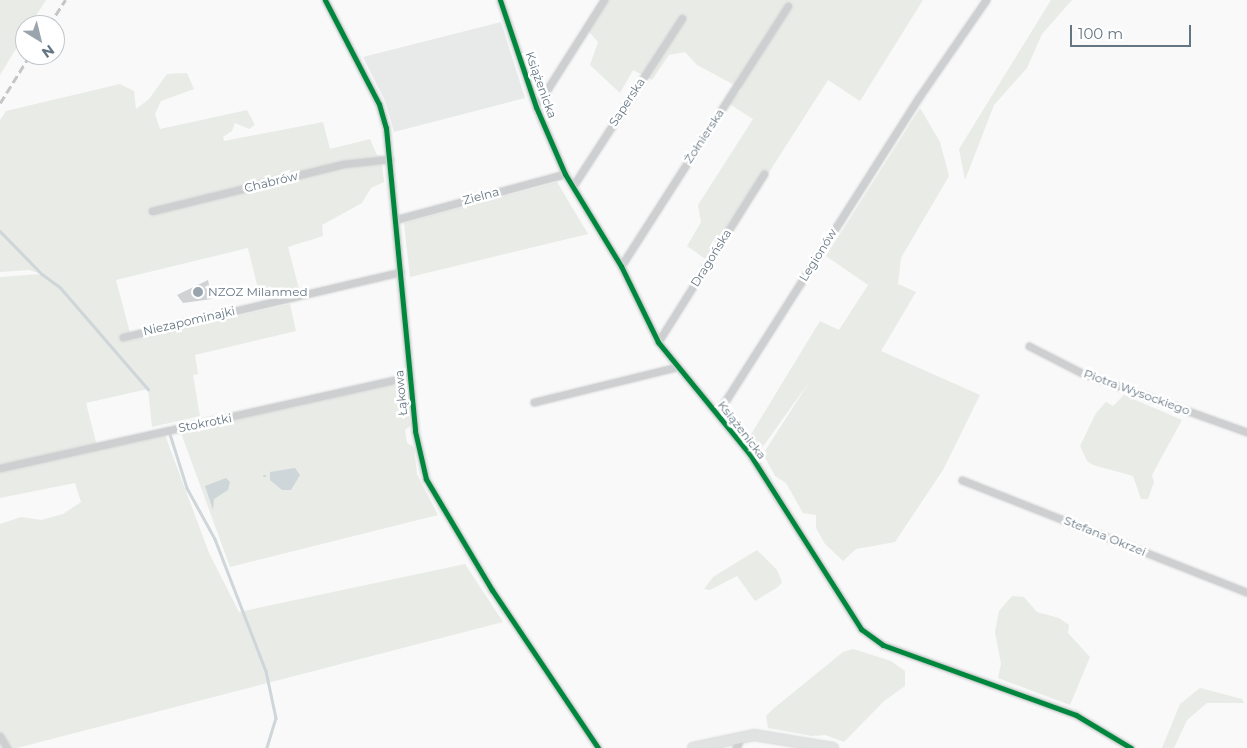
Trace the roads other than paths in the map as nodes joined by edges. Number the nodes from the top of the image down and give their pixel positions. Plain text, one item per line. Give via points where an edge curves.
1 (325, 0) edge
2 (500, 0) edge
3 (604, 0) edge
4 (986, 0) edge
5 (788, 6) dead end
6 (682, 18) dead end
7 (536, 108) junction
8 (390, 159) junction
9 (565, 174) junction
10 (764, 174) dead end
11 (573, 186) junction
12 (152, 211) dead end
13 (398, 219) junction
14 (621, 266) junction
15 (400, 272) junction
16 (123, 337) dead end
17 (658, 342) junction
18 (1029, 346) dead end
19 (678, 367) junction
20 (410, 376) junction
21 (534, 402) dead end
22 (717, 414) junction
23 (1247, 432) edge
24 (0, 468) edge
25 (962, 480) dead end
26 (1247, 592) edge
27 (0, 736) edge
28 (741, 737) junction
29 (8, 748) edge
30 (598, 748) edge
31 (692, 748) edge
32 (736, 748) edge
33 (833, 748) edge
34 (1132, 748) edge

1 - 8 street, Łąkowa via 380,104
2 - 7 street, Książenicka
3 - 7 street
4 - 22 street, Legionów via 919,96
5 - 14 street, Żołnierska
6 - 11 street, Saperska
7 - 9 street, Książenicka
8 - 12 street, Chabrów via 343,164
8 - 13 street, Łąkowa
9 - 11 street, Książenicka
9 - 13 street, Zielna
10 - 17 street, Dragońska
11 - 14 street, Książenicka
13 - 15 street, Łąkowa
14 - 17 street, Książenicka
15 - 16 street, Niezapominajki
15 - 20 street, Łąkowa
17 - 19 street, Książenicka
18 - 23 street, Piotra Wysockiego via 1082,373
19 - 21 street
19 - 22 street, Książenicka
20 - 24 street, Stokrotki
20 - 30 street, Łąkowa via 415,431 434,497
22 - 34 street, Książenicka via 749,453 861,629 871,639 1076,715
25 - 26 street, Stefana Okrzei
27 - 29 street
28 - 31 street
28 - 32 street
28 - 33 street via 754,735

